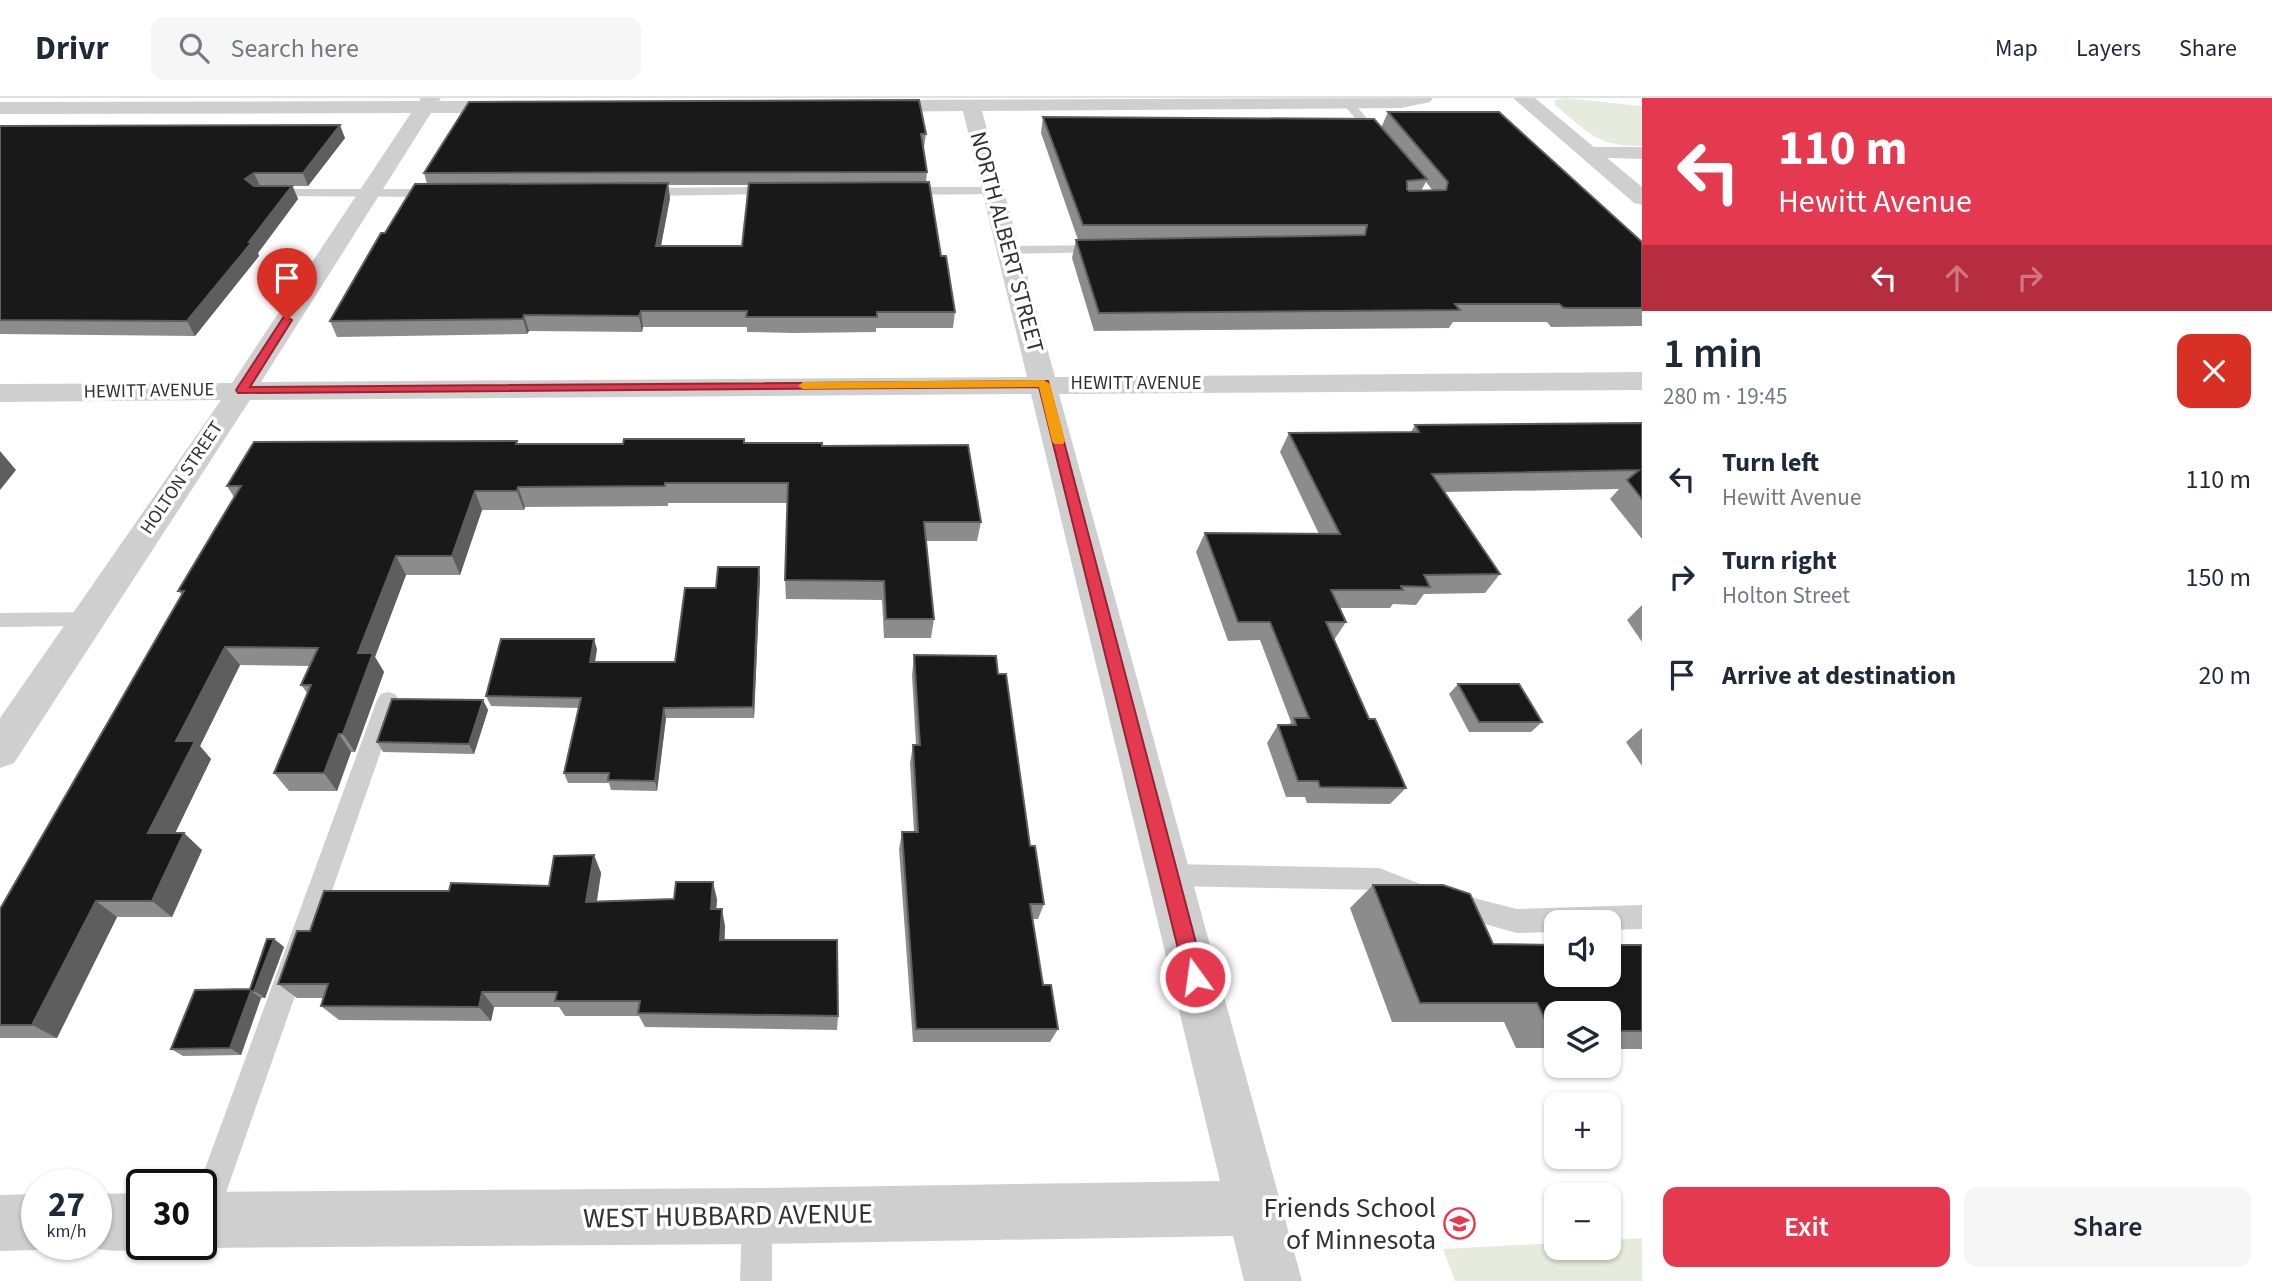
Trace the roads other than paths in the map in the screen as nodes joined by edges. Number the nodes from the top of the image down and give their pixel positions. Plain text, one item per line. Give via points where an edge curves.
1 (1423, 98) edge
2 (1523, 98) edge
3 (970, 102) edge
4 (1347, 102) junction
5 (428, 103) edge
6 (843, 106) edge
7 (537, 107) edge
8 (0, 108) edge
9 (1388, 149) edge
10 (1590, 153) junction
11 (1642, 153) edge
12 (792, 191) edge
13 (889, 191) edge
14 (994, 191) junction
15 (458, 192) edge
16 (625, 192) edge
17 (260, 193) edge
18 (369, 193) junction
19 (1642, 198) edge
20 (1118, 249) edge
21 (1009, 250) junction
22 (1642, 381) edge
23 (1044, 384) junction
24 (242, 390) junction
25 (0, 393) edge
26 (88, 620) junction
27 (0, 621) edge
28 (388, 700) edge
29 (0, 751) edge
30 (1169, 875) junction
31 (1642, 917) edge
32 (217, 1176) edge
33 (1254, 1208) junction
34 (757, 1216) junction
35 (217, 1220) edge
36 (21, 1222) edge
37 (0, 1223) edge
38 (756, 1281) edge
39 (1273, 1281) edge

1 - 4 street
2 - 10 street
3 - 4 street
3 - 6 street
3 - 14 street, NORTH ALBERT STREET
4 - 9 lane
5 - 7 street
5 - 8 street
5 - 18 street, HOLTON STREET
10 - 11 street
10 - 19 street
12 - 16 lane
13 - 14 lane
14 - 21 street, NORTH ALBERT STREET
15 - 18 lane
17 - 18 lane
18 - 24 street, HOLTON STREET
20 - 21 lane
21 - 23 street, NORTH ALBERT STREET
22 - 23 street, HEWITT AVENUE
23 - 24 street, HEWITT AVENUE
23 - 30 street, NORTH ALBERT STREET
24 - 25 street, HEWITT AVENUE
24 - 26 street, HOLTON STREET
26 - 27 lane
26 - 29 street, HOLTON STREET
28 - 32 lane
30 - 31 lane via 1379,879 1427,898 1517,921
30 - 33 street, NORTH ALBERT STREET
33 - 34 street, WEST HUBBARD AVENUE
33 - 39 street, NORTH ALBERT STREET
34 - 35 street, WEST HUBBARD AVENUE
34 - 38 lane
36 - 37 street

